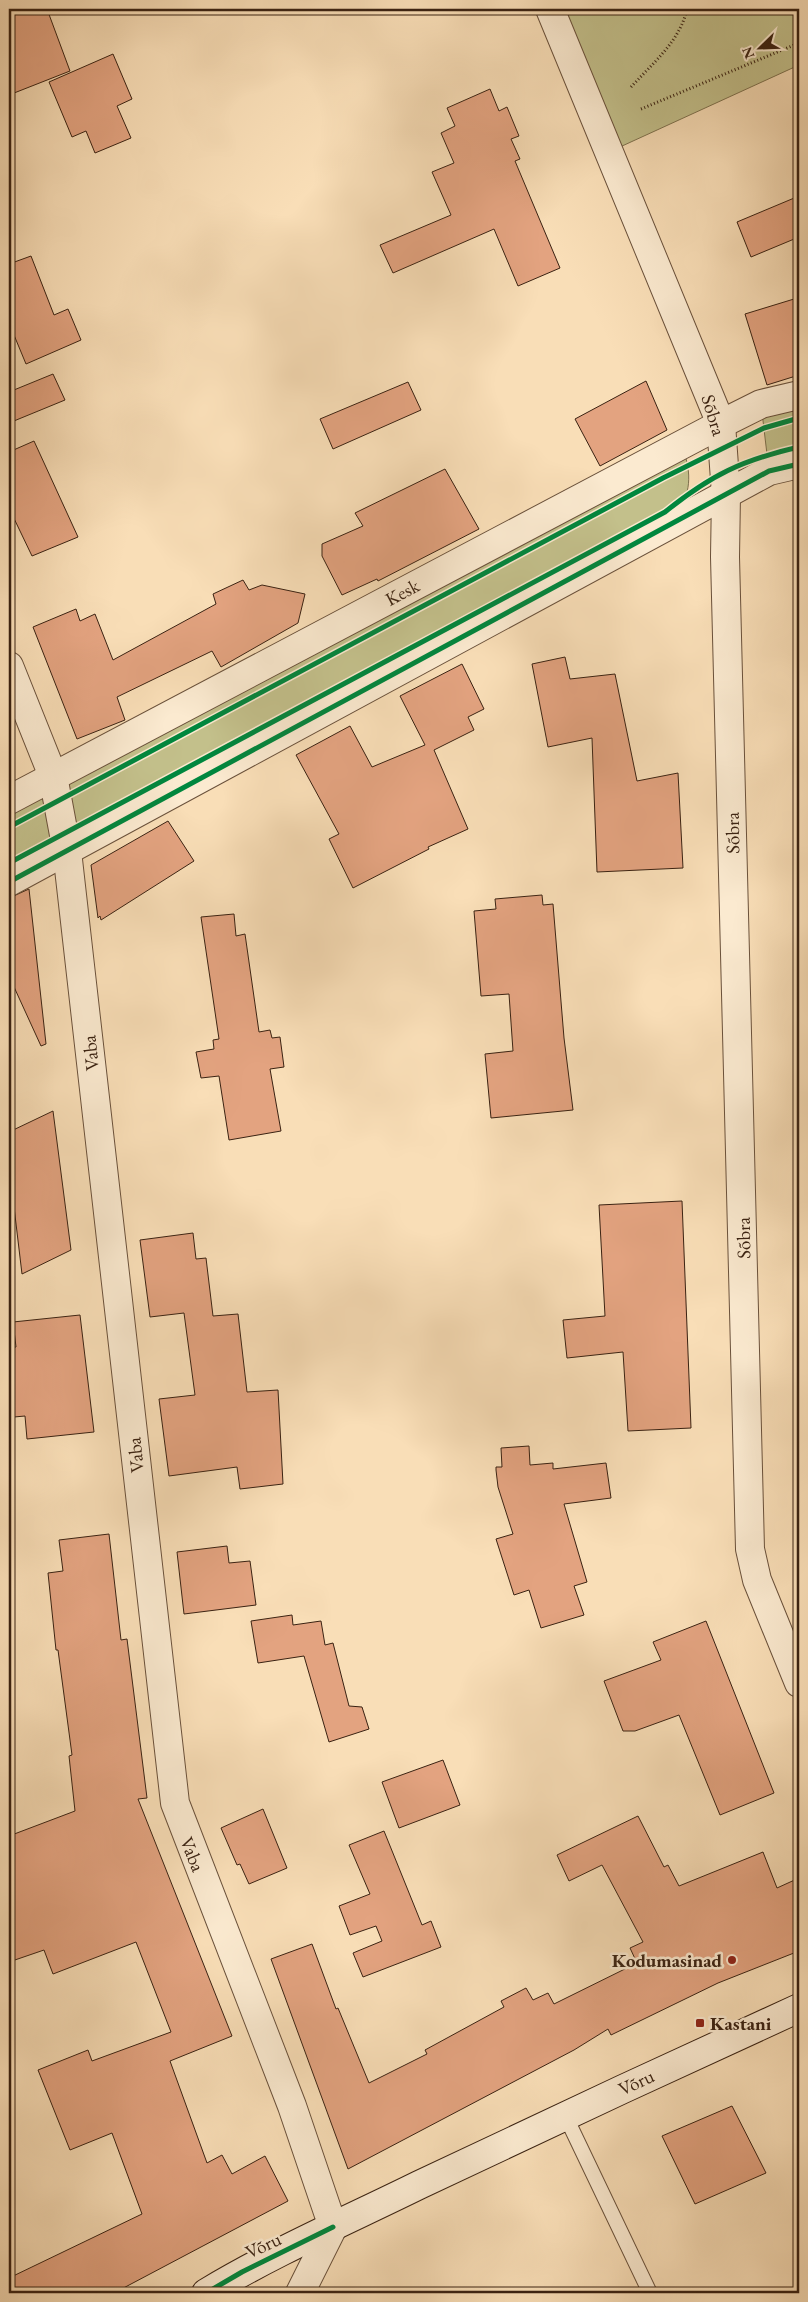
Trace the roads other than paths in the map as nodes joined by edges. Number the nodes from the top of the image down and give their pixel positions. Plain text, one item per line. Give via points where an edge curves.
1 (550, 9) edge
2 (799, 395) edge
3 (722, 424) junction
4 (799, 464) edge
5 (726, 494) junction
6 (9, 666) edge
7 (53, 776) junction
8 (9, 800) edge
9 (67, 851) junction
10 (9, 882) edge
11 (799, 1683) edge
12 (799, 2008) edge
13 (565, 2115) junction
14 (333, 2227) junction
15 (206, 2293) edge
16 (300, 2293) edge
17 (650, 2293) edge

1 - 3 street, Sõbra
2 - 3 street, Kesk via 761,404
3 - 5 street, Sõbra
3 - 7 street, Kesk
4 - 5 street via 769,471
5 - 9 street
5 - 11 street, Sõbra via 750,1549 757,1580
6 - 7 street, Vaba
7 - 8 street, Kesk
7 - 9 street, Vaba
9 - 10 street
9 - 14 street, Vaba via 174,1803 292,2106
12 - 13 street, Võru
13 - 14 street, Võru
13 - 17 lane
14 - 15 street, Võru
14 - 16 street

